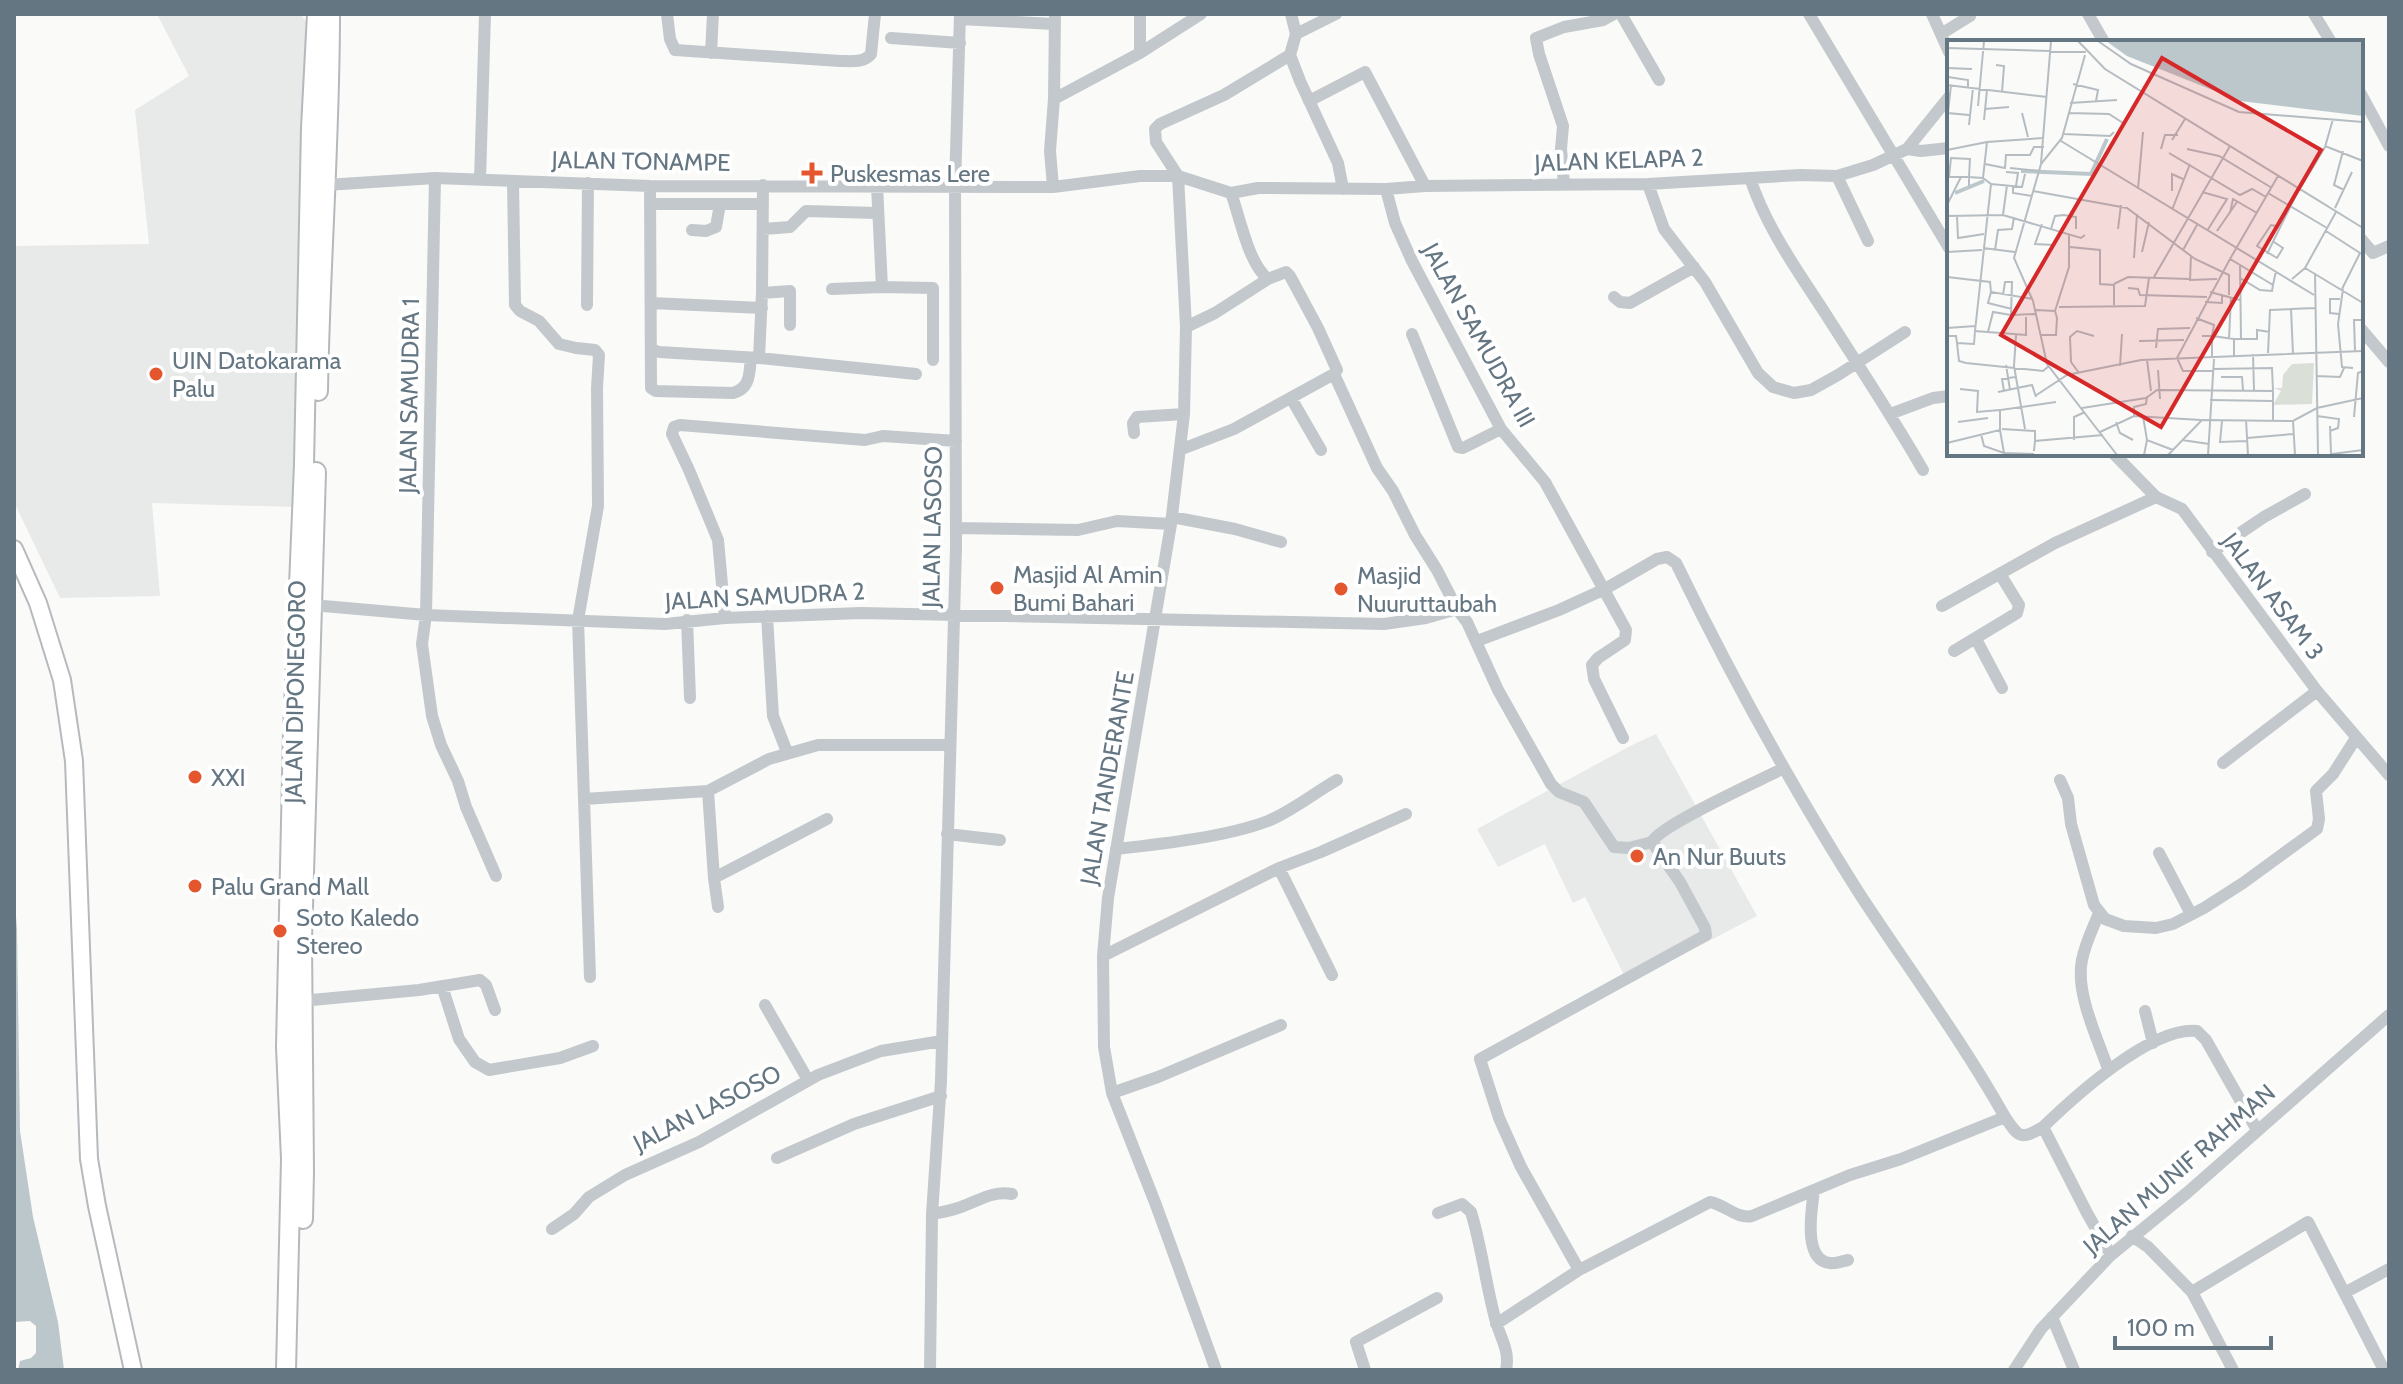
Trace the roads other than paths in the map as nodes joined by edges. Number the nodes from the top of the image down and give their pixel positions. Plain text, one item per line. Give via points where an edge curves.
1 (317, 14) edge
2 (330, 14) edge
3 (485, 14) edge
4 (667, 14) edge
5 (713, 14) edge
6 (875, 14) edge
7 (1140, 14) edge
8 (1201, 14) edge
9 (1291, 14) edge
10 (1336, 14) edge
11 (1614, 14) edge
12 (1621, 14) edge
13 (1809, 14) edge
14 (1932, 14) edge
15 (1969, 14) edge
16 (2088, 14) edge
17 (2314, 14) edge
18 (960, 16) edge
19 (1055, 19) edge
20 (1296, 34) junction
21 (1941, 34) junction
22 (891, 38) dead end
23 (2103, 40) edge
24 (2330, 40) edge
25 (960, 43) junction
26 (1947, 48) edge
27 (711, 53) junction
28 (1140, 53) junction
29 (1290, 55) junction
30 (1659, 80) dead end
31 (2363, 98) edge
32 (1054, 99) junction
33 (1947, 99) edge
34 (1309, 101) junction
35 (320, 127) junction
36 (2389, 146) edge
37 (1947, 148) edge
38 (1907, 149) junction
39 (1894, 156) junction
40 (1178, 176) junction
41 (1837, 176) junction
42 (435, 178) junction
43 (1750, 178) junction
44 (480, 180) junction
45 (513, 181) junction
46 (588, 183) junction
47 (1564, 184) junction
48 (1648, 184) junction
49 (326, 185) junction
50 (763, 185) junction
51 (650, 186) junction
52 (877, 186) junction
53 (1425, 186) junction
54 (955, 187) junction
55 (1053, 187) junction
56 (1343, 189) junction
57 (1386, 189) junction
58 (1231, 193) junction
59 (650, 204) junction
60 (720, 204) junction
61 (763, 204) junction
62 (877, 213) junction
63 (763, 229) junction
64 (692, 230) dead end
65 (1868, 241) dead end
66 (2363, 241) edge
67 (1947, 245) edge
68 (2389, 246) edge
69 (1694, 267) junction
70 (1268, 279) junction
71 (882, 287) junction
72 (832, 289) dead end
73 (762, 293) junction
74 (1614, 297) dead end
75 (651, 303) junction
76 (587, 305) dead end
77 (762, 308) junction
78 (790, 325) dead end
79 (1186, 327) junction
80 (2363, 331) edge
81 (1905, 332) dead end
82 (1412, 334) dead end
83 (651, 349) junction
84 (755, 358) junction
85 (933, 360) dead end
86 (2389, 362) edge
87 (1857, 363) junction
88 (916, 374) dead end
89 (1334, 374) junction
90 (1947, 396) edge
91 (1291, 398) junction
92 (1184, 414) junction
93 (1890, 414) junction
94 (1501, 429) junction
95 (1134, 433) dead end
96 (956, 441) junction
97 (1182, 449) junction
98 (1321, 450) dead end
99 (2116, 456) edge
100 (1923, 470) dead end
101 (2305, 494) dead end
102 (2156, 497) junction
103 (1172, 520) junction
104 (956, 528) junction
105 (1281, 542) dead end
106 (14, 549) edge
107 (2212, 552) junction
108 (2000, 574) junction
109 (1605, 589) junction
110 (312, 605) junction
111 (1942, 606) dead end
112 (1457, 609) junction
113 (953, 614) junction
114 (426, 615) junction
115 (767, 616) junction
116 (725, 618) junction
117 (1156, 619) junction
118 (578, 620) junction
119 (687, 620) junction
120 (1976, 639) junction
121 (1477, 641) junction
122 (1954, 651) dead end
123 (2002, 688) dead end
124 (2317, 691) junction
125 (690, 698) dead end
126 (1623, 738) dead end
127 (2356, 738) junction
128 (949, 745) junction
129 (787, 752) junction
130 (2223, 763) dead end
131 (1784, 768) junction
132 (2389, 775) edge
133 (1337, 780) dead end
134 (2060, 780) dead end
135 (708, 791) junction
136 (584, 799) junction
137 (1406, 814) dead end
138 (827, 819) dead end
139 (947, 834) junction
140 (1000, 840) dead end
141 (1652, 842) junction
142 (1116, 849) junction
143 (2159, 853) dead end
144 (1279, 868) junction
145 (496, 876) dead end
146 (714, 878) junction
147 (718, 907) dead end
148 (2099, 913) junction
149 (2191, 914) junction
150 (1103, 956) junction
151 (1332, 975) dead end
152 (590, 977) dead end
153 (442, 986) junction
154 (301, 1001) junction
155 (765, 1005) dead end
156 (495, 1010) dead end
157 (2145, 1011) dead end
158 (2389, 1015) edge
159 (1281, 1025) dead end
160 (942, 1041) junction
161 (2153, 1043) junction
162 (593, 1046) dead end
163 (2108, 1069) junction
164 (808, 1080) junction
165 (1112, 1093) junction
166 (941, 1096) junction
167 (2005, 1117) junction
168 (2043, 1127) junction
169 (2257, 1130) junction
170 (777, 1158) dead end
171 (1814, 1190) junction
172 (1012, 1194) dead end
173 (1438, 1213) dead end
174 (932, 1214) junction
175 (552, 1229) dead end
176 (2132, 1236) junction
177 (2111, 1255) junction
178 (1848, 1260) dead end
179 (2389, 1269) edge
180 (1579, 1270) junction
181 (2192, 1292) junction
182 (2346, 1292) junction
183 (1437, 1298) dead end
184 (2052, 1317) junction
185 (1496, 1324) junction
186 (133, 1370) edge
187 (286, 1370) edge
188 (297, 1370) edge
189 (930, 1370) edge
190 (1216, 1370) edge
191 (1365, 1370) edge
192 (1506, 1370) edge
193 (2014, 1370) edge
194 (2074, 1370) edge
195 (2233, 1370) edge
196 (2384, 1370) edge

1 - 35 highway, JALAN DIPONEGORO
2 - 35 highway, JALAN DIPONEGORO via 330,88
3 - 44 street
4 - 27 street via 675,50
5 - 27 street
6 - 27 street via 867,59
7 - 28 street
8 - 28 street
9 - 20 street
10 - 20 street
11 - 47 street via 1536,38 1563,126
12 - 30 street
13 - 39 street
14 - 21 street
15 - 21 street
16 - 23 street
17 - 24 street
18 - 19 street
18 - 25 street, JALAN LASOSO
19 - 32 street
20 - 29 street
21 - 26 street
22 - 25 street
25 - 54 street, JALAN LASOSO
28 - 32 street
29 - 34 street
29 - 40 street via 1155,129 1156,142
31 - 36 street
32 - 55 street
33 - 38 street
34 - 53 street via 1365,72
34 - 56 street via 1338,163
35 - 49 highway, JALAN DIPONEGORO
35 - 187 highway, JALAN DIPONEGORO via 296,608 286,1047 291,1159
37 - 38 street
38 - 39 street, JALAN KELAPA 2
39 - 41 street, JALAN KELAPA 2
39 - 67 street
40 - 55 street, JALAN KELAPA 2
40 - 58 street, JALAN KELAPA 2
40 - 79 street, JALAN TANDERANTE
41 - 43 street, JALAN KELAPA 2
41 - 65 street
42 - 44 street, JALAN TONAMPE
42 - 49 street, JALAN TONAMPE
42 - 114 street, JALAN SAMUDRA 1
43 - 48 street, JALAN KELAPA 2
43 - 87 street via 1787,255
44 - 45 street, JALAN TONAMPE
45 - 46 street, JALAN TONAMPE
45 - 118 street via 515,305 559,344 599,355 598,506
46 - 51 street, JALAN TONAMPE
46 - 76 street
47 - 48 street, JALAN KELAPA 2
47 - 53 street, JALAN KELAPA 2
48 - 69 street via 1664,229
49 - 110 highway, JALAN DIPONEGORO
50 - 51 street, JALAN TONAMPE
50 - 52 street, JALAN TONAMPE
50 - 61 street
51 - 59 street
52 - 54 street, JALAN TONAMPE
52 - 62 street
53 - 57 street, JALAN KELAPA 2
54 - 55 street, JALAN KELAPA 2
54 - 96 street, JALAN LASOSO
56 - 57 street, JALAN KELAPA 2
56 - 58 street, JALAN KELAPA 2 via 1258,188
57 - 94 street, JALAN SAMUDRA III via 1412,261
58 - 70 street via 1255,261
59 - 60 street
59 - 75 street
60 - 61 street
60 - 64 street via 716,227
61 - 63 street
62 - 63 street via 806,211 790,227
62 - 71 street
63 - 73 street
66 - 68 street via 2373,253
69 - 74 street via 1630,303
69 - 87 street via 1758,373 1773,387 1803,393
70 - 79 street
70 - 89 street via 1286,272 1290,276 1337,366
71 - 72 street
71 - 85 street via 933,288
73 - 77 street
73 - 78 street via 790,291
75 - 77 street
75 - 83 street
77 - 84 street
79 - 92 street, JALAN TANDERANTE
80 - 86 street
81 - 87 street
82 - 94 street via 1458,447
83 - 84 street
83 - 84 street via 651,387 656,391 740,391
84 - 88 street
87 - 93 street
89 - 91 street
89 - 112 street via 1377,468
90 - 93 street
91 - 97 street
91 - 98 street
92 - 95 street via 1137,417
92 - 97 street, JALAN TANDERANTE
93 - 100 street
94 - 109 street, JALAN SAMUDRA III via 1545,482
96 - 104 street, JALAN LASOSO
96 - 116 street via 674,427 672,434 718,540
97 - 103 street, JALAN TANDERANTE
99 - 102 street, JALAN ASAM 3
101 - 107 street
102 - 107 street, JALAN ASAM 3 via 2182,509
102 - 108 street
103 - 104 street via 1117,521 1078,530
103 - 105 street
103 - 117 street, JALAN TANDERANTE
104 - 113 street, JALAN LASOSO
106 - 186 main road via 62,680 74,761 89,1159
107 - 124 street, JALAN ASAM 3
108 - 111 street
108 - 120 street via 2019,609
109 - 121 street
109 - 126 street, JALAN SAMUDRA III via 1626,630 1625,640 1594,661 1593,674
109 - 131 street via 1657,559 1667,557 1676,563
110 - 114 street, JALAN SAMUDRA 2
110 - 154 highway, JALAN DIPONEGORO
112 - 117 street via 1384,624
112 - 121 street
113 - 115 street, JALAN SAMUDRA 2
113 - 117 street
113 - 128 street, JALAN LASOSO
114 - 118 street, JALAN SAMUDRA 2
114 - 145 street, JALAN SAMUDRA 1 via 422,644 432,716
115 - 116 street, JALAN SAMUDRA 2
115 - 129 street via 773,716
116 - 119 street, JALAN SAMUDRA 2
117 - 142 street, JALAN TANDERANTE
118 - 119 street, JALAN SAMUDRA 2
118 - 136 street
119 - 125 street
120 - 122 street
120 - 123 street
121 - 141 street via 1498,690 1555,789 1584,802 1614,847
124 - 127 street, JALAN ASAM 3
124 - 130 street
127 - 132 street, JALAN ASAM 3
127 - 149 street via 2316,791 2317,829
128 - 129 street via 828,745
128 - 139 street, JALAN LASOSO
129 - 135 street
131 - 141 street via 1674,824
131 - 167 street
133 - 142 street via 1256,825
134 - 148 street via 2087,888
135 - 136 street
135 - 146 street
136 - 152 street
137 - 144 street
138 - 146 street
139 - 140 street
139 - 160 street, JALAN LASOSO
141 - 180 street via 1680,882 1706,935 1480,1059 1521,1167
142 - 150 street, JALAN TANDERANTE
143 - 149 street
144 - 150 street
144 - 151 street
146 - 147 street
148 - 149 street via 2124,926 2156,928
148 - 163 street via 2080,970
150 - 165 street, JALAN TANDERANTE via 1104,1047
153 - 154 street
153 - 156 street via 480,980
153 - 162 street via 459,1039 475,1062 489,1070 560,1058
154 - 188 highway, JALAN DIPONEGORO via 304,1171
155 - 164 street
157 - 161 street
158 - 169 street, JALAN MUNIF RAHMAN
159 - 165 street
160 - 164 street, JALAN LASOSO via 881,1051
160 - 166 street, JALAN LASOSO
161 - 163 street
161 - 169 street via 2178,1031 2197,1031
163 - 168 street
164 - 175 street, JALAN LASOSO via 699,1142 625,1175
165 - 190 street, JALAN TANDERANTE
166 - 170 street via 854,1124
166 - 174 street, JALAN LASOSO
167 - 168 street via 2021,1136
167 - 171 street
168 - 177 street
169 - 176 street, JALAN MUNIF RAHMAN
171 - 178 street via 1812,1247 1820,1260 1831,1264
171 - 180 street via 1744,1217 1710,1202
172 - 174 street via 988,1195
173 - 185 street via 1462,1204 1471,1212
174 - 189 street, JALAN LASOSO
176 - 177 street, JALAN MUNIF RAHMAN
176 - 181 street
177 - 184 street, JALAN MUNIF RAHMAN
179 - 182 street
180 - 185 street
181 - 182 street via 2306,1221
181 - 195 street
182 - 196 street
183 - 191 street via 1356,1342
184 - 193 street, JALAN MUNIF RAHMAN
184 - 194 street
185 - 192 street via 1506,1347

